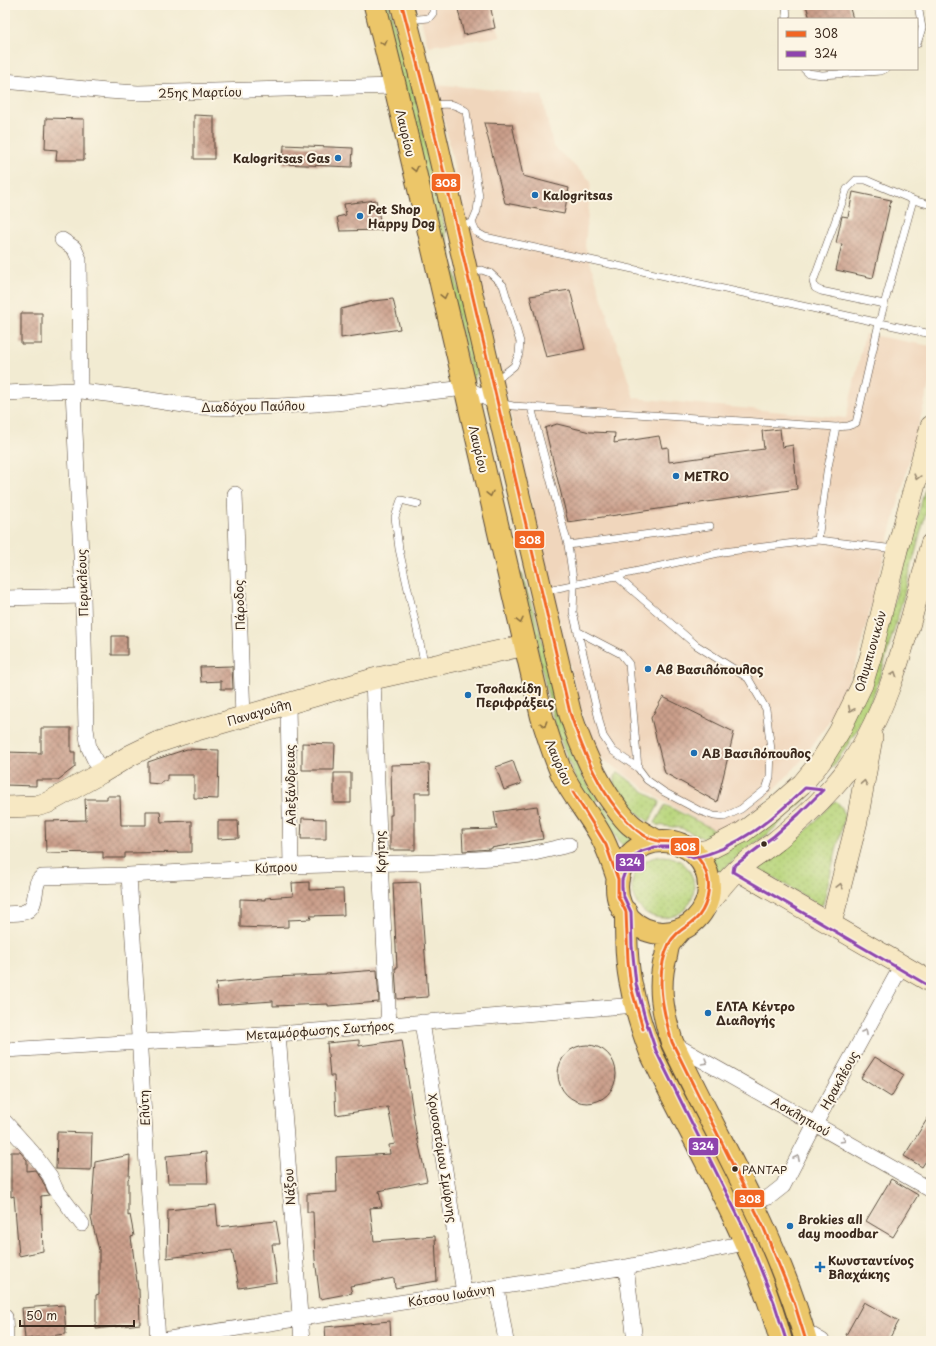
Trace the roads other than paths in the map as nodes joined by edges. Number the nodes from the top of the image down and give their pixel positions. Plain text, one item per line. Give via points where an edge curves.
1 (375, 5) edge
2 (434, 5) edge
3 (786, 5) edge
4 (918, 5) edge
5 (404, 13) edge
6 (787, 18) edge
7 (918, 41) edge
8 (805, 70) edge
9 (883, 70) edge
10 (5, 81) edge
11 (395, 86) junction
12 (428, 105) junction
13 (913, 200) junction
14 (931, 205) edge
15 (464, 225) junction
16 (62, 240) dead end
17 (466, 272) junction
18 (884, 304) junction
19 (879, 323) junction
20 (931, 334) edge
21 (465, 388) junction
22 (77, 391) junction
23 (5, 393) edge
24 (494, 393) junction
25 (531, 407) junction
26 (931, 426) edge
27 (836, 427) junction
28 (235, 494) dead end
29 (418, 504) dead end
30 (710, 526) dead end
31 (818, 540) junction
32 (931, 544) edge
33 (568, 545) junction
34 (897, 550) junction
35 (616, 576) junction
36 (574, 586) junction
37 (541, 592) junction
38 (83, 596) junction
39 (5, 598) edge
40 (579, 632) junction
41 (526, 645) junction
42 (425, 668) junction
43 (373, 679) junction
44 (288, 704) junction
45 (243, 717) junction
46 (875, 723) junction
47 (638, 768) junction
48 (101, 774) junction
49 (803, 783) junction
50 (832, 788) junction
51 (5, 807) edge
52 (857, 821) junction
53 (657, 841) junction
54 (569, 845) dead end
55 (694, 853) junction
56 (380, 863) junction
57 (291, 866) junction
58 (737, 870) junction
59 (129, 875) junction
60 (618, 879) junction
61 (705, 908) junction
62 (626, 912) junction
63 (5, 914) edge
64 (831, 924) junction
65 (681, 929) junction
66 (902, 965) junction
67 (931, 982) edge
68 (636, 1005) junction
69 (422, 1022) junction
70 (389, 1025) junction
71 (278, 1034) junction
72 (140, 1042) junction
73 (672, 1042) junction
74 (5, 1050) edge
75 (5, 1122) edge
76 (815, 1124) junction
77 (931, 1190) edge
78 (752, 1202) junction
79 (82, 1224) dead end
80 (745, 1243) junction
81 (626, 1267) junction
82 (497, 1288) junction
83 (464, 1293) junction
84 (5, 1317) edge
85 (299, 1319) junction
86 (804, 1336) edge
87 (6, 1341) edge
88 (157, 1341) edge
89 (302, 1341) edge
90 (506, 1341) edge
91 (635, 1341) edge
92 (781, 1341) edge
93 (822, 1341) edge

1 -> 11 main road, Λαυρίου
2 - 5 lane via 429,18
3 - 6 lane
4 - 7 lane via 922,28
5 - 12 main road, Λαυρίου
8 - 9 lane via 808,73 822,75
10 - 11 street, 25ης Μαρτίου via 138,93
11 -> 21 main road, Λαυρίου
12 - 15 main road, Λαυρίου
12 - 15 lane via 448,104 466,111 479,196 477,211
13 - 14 lane
13 - 18 lane
13 - 18 lane via 866,180 856,180 846,189 813,282 815,288 821,291
15 - 17 main road, Λαυρίου
15 - 19 lane via 485,237
16 - 22 street, Περικλέους via 74,248 79,259
17 - 24 main road, Λαυρίου
17 - 24 lane via 482,270 490,273 503,285 520,342 514,366
18 - 19 lane
19 - 20 lane
19 - 27 lane via 856,423
21 - 22 street, Διαδόχου Παύλου via 336,403 237,408 197,407 131,396
21 - 24 street
21 -> 41 main road, Λαυρίου
22 - 23 street, Διαδόχου Παύλου
22 - 38 street, Περικλέους
24 - 25 lane via 513,406
24 - 37 main road, Λαυρίου
25 - 27 lane
25 - 33 lane
26 -> 34 street, Ολυμπιονικών
27 - 31 lane
28 - 45 street, Πάροδος
29 - 42 lane via 401,500 395,517 399,549
30 - 33 lane
31 - 34 lane
31 - 35 lane via 723,552
46 -> 32 street via 896,666
33 - 36 lane
34 -> 49 street, Ολυμπιονικών via 862,685 832,745
35 - 36 lane
35 - 47 lane via 696,645 748,678 766,709 771,750 770,777 766,789 741,809 724,817 700,811 664,792 647,780
36 - 37 lane
36 - 40 lane via 573,612
37 - 53 main road, Λαυρίου via 570,713 589,765 609,798 630,825
38 - 39 street
38 - 48 street, Περικλέους via 86,729 89,748
40 - 47 lane via 603,736 613,751
40 - 47 lane via 621,654 629,664
41 - 42 street, Παναγούλη
41 -> 60 main road, Λαυρίου via 542,717 562,774 606,845
42 - 43 street, Παναγούλη
43 - 44 street, Παναγούλη
43 - 56 street, Κρήτης
44 - 45 street, Παναγούλη
44 - 57 street, Αλεξάνδρειας
45 - 48 street, Παναγούλη via 156,743
46 - 50 street via 855,757
52 -> 46 street
48 - 51 street, Παναγούλη via 47,803
49 - 50 street
49 - 55 street, Ολυμπιονικών via 743,832 708,850
50 - 52 street via 851,801 856,810
50 - 58 street via 797,823
64 -> 52 street
53 - 55 main road, Λαυρίου via 673,842
53 - 60 main road, Λαυρίου via 646,843 630,852 620,868
54 - 56 street, Κύπρου via 505,857
55 - 61 main road, Λαυρίου via 703,865 708,880
56 - 57 street, Κύπρου
56 - 70 street, Κρήτης
57 - 59 street, Κύπρου
58 - 61 street via 720,887
58 - 64 street
59 - 63 street, Κύπρου via 42,877 30,909 22,913
59 - 72 street, Ελύτη
60 - 62 main road, Λαυρίου via 618,896
61 - 65 main road, Λαυρίου via 698,918
62 - 65 main road, Λαυρίου via 644,929 658,932
62 - 68 main road, Λαυρίου via 628,962
64 - 66 street
65 - 73 main road, Λαυρίου via 669,944 663,964 661,987 665,1020
66 - 67 street
76 -> 66 street, Ηρακλέους
68 - 69 street, Μεταμόρφωσης Σωτήρος
68 - 80 main road, Λαυρίου via 651,1053
69 - 70 street, Μεταμόρφωσης Σωτήρος
69 - 83 street, Χρυσοστόμου Σμύρνης
70 - 71 street, Μεταμόρφωσης Σωτήρος
71 - 72 street, Μεταμόρφωσης Σωτήρος
71 - 85 street, Νάξου
72 - 74 street, Μεταμόρφωσης Σωτήρος
72 - 88 street, Ελύτη
73 -> 76 street, Ασκληπιού
73 - 78 main road, Λαυρίου
75 - 79 street via 50,1176 55,1188
76 -> 77 street, Ασκληπιού
78 -> 76 street, Ηρακλέους via 770,1197 783,1186
78 - 86 main road, Λαυρίου via 782,1271
80 - 81 street, Κότσου Ιωάννη
80 - 92 main road, Λαυρίου via 762,1283
81 - 82 street, Κότσου Ιωάννη
81 - 91 street
82 - 83 street, Κότσου Ιωάννη
82 - 90 street
83 - 85 street, Κότσου Ιωάννη
84 - 87 street
85 - 88 street, Κότσου Ιωάννη
85 - 89 street, Νάξου
86 - 93 street

